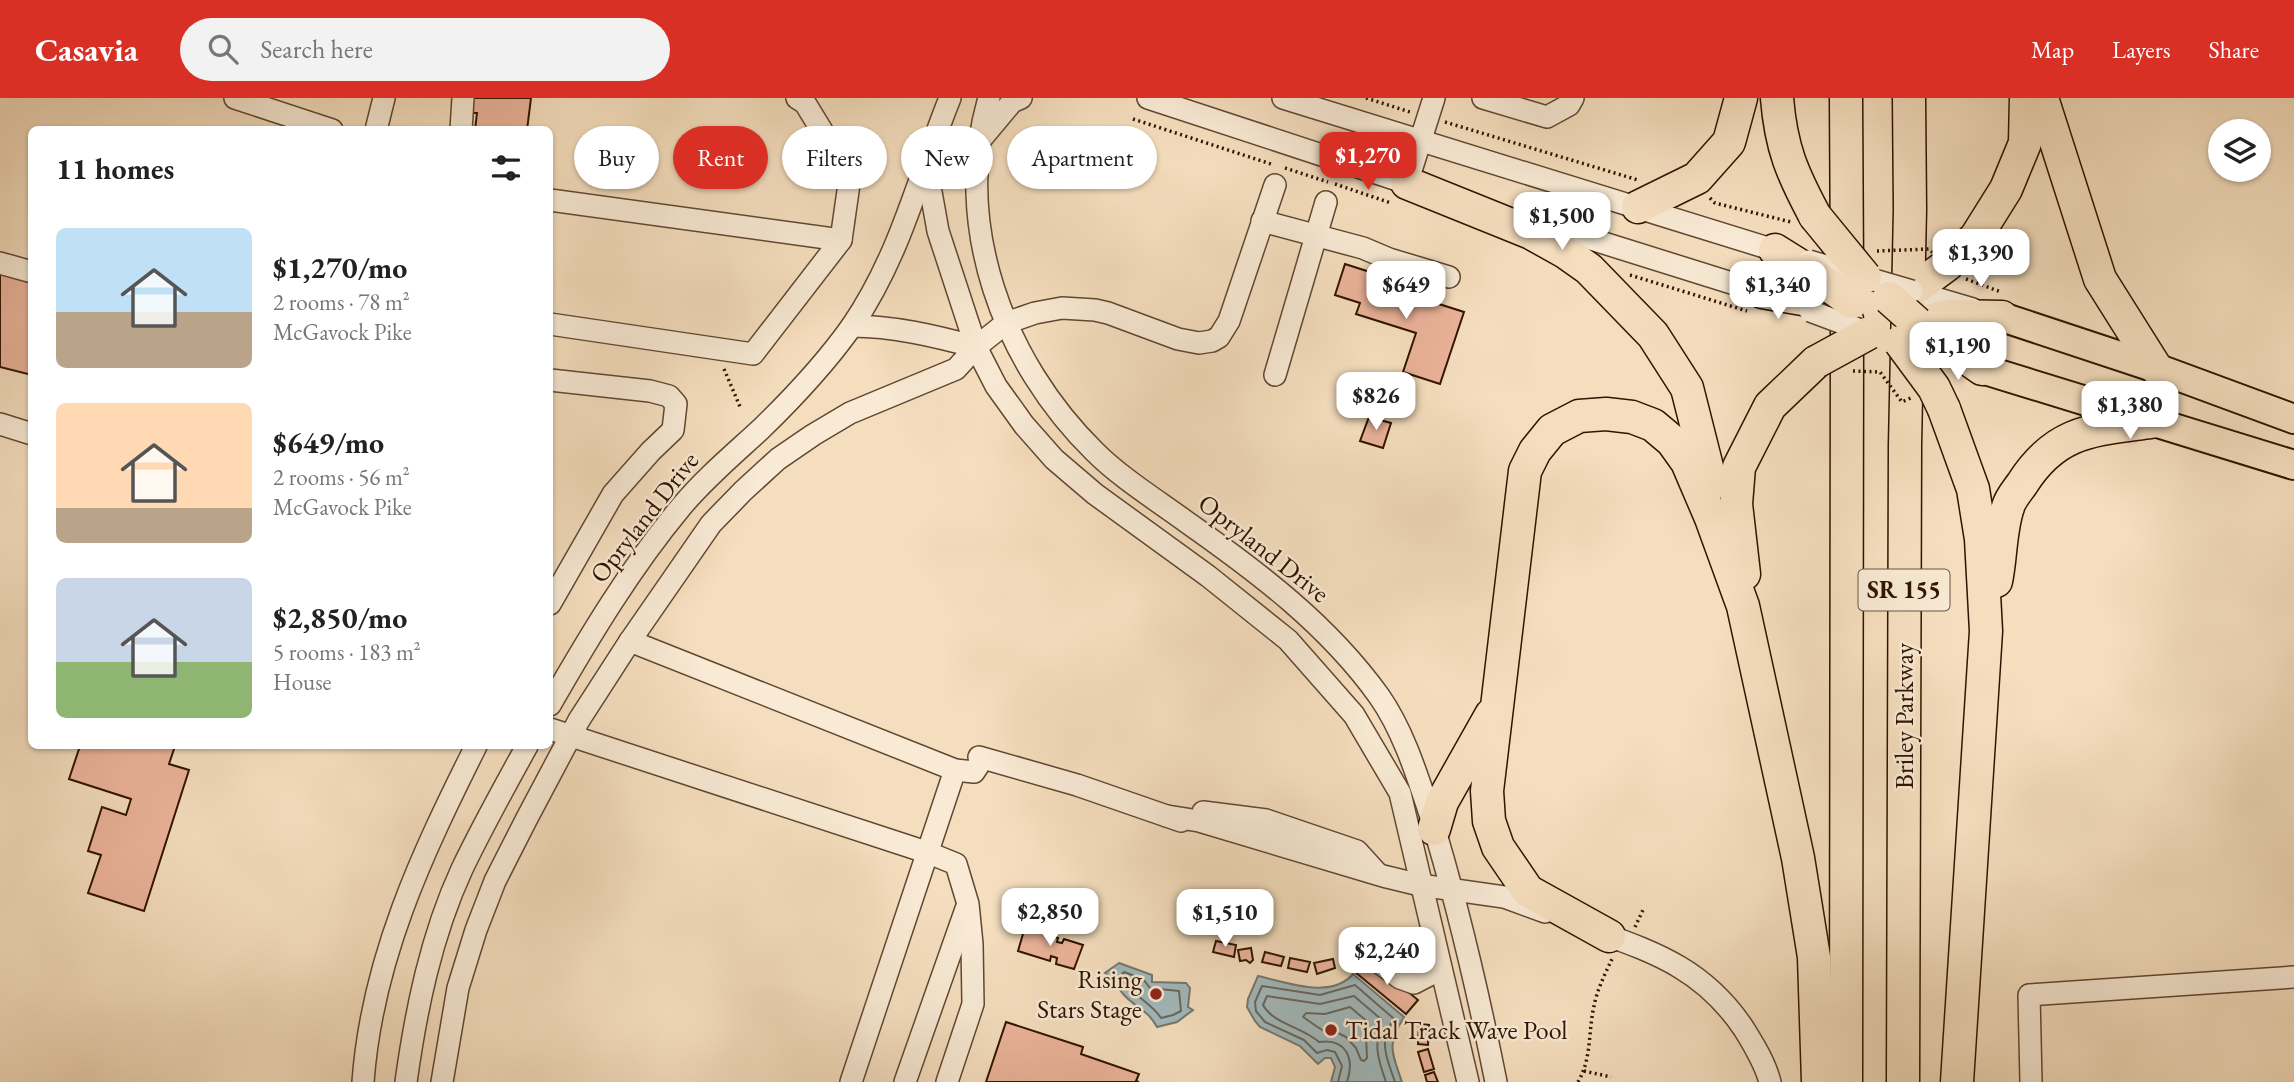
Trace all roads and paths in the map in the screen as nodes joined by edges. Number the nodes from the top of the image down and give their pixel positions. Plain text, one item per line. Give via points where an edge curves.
1 (235, 98) edge
2 (384, 98) edge
3 (463, 98) edge
4 (797, 98) edge
5 (937, 98) edge
6 (950, 98) edge
7 (989, 98) edge
8 (1021, 98) edge
9 (1148, 98) edge
10 (1283, 98) edge
11 (1366, 98) edge
12 (1483, 98) edge
13 (1573, 98) edge
14 (1741, 98) edge
15 (1777, 98) edge
16 (1846, 98) edge
17 (1909, 98) edge
18 (2026, 98) edge
19 (2042, 98) edge
20 (1431, 108) edge
21 (320, 126) edge
22 (377, 126) edge
23 (461, 126) edge
24 (936, 126) edge
25 (938, 126) edge
26 (984, 126) edge
27 (992, 126) edge
28 (1420, 140) junction
29 (1697, 178) junction
30 (1407, 183) junction
31 (1275, 184) dead end
32 (917, 189) edge
33 (930, 189) edge
34 (979, 189) edge
35 (1640, 194) junction
36 (553, 200) edge
37 (1326, 202) dead end
38 (1815, 216) junction
39 (1262, 221) junction
40 (1316, 236) junction
41 (841, 240) junction
42 (1867, 243) dead end
43 (1775, 250) joint
44 (0, 263) edge
45 (1947, 265) junction
46 (28, 271) edge
47 (1449, 276) dead end
48 (1809, 285) junction
49 (1858, 290) junction
50 (1762, 292) joint
51 (1901, 294) junction
52 (2002, 317) joint
53 (1006, 323) junction
54 (553, 324) edge
55 (852, 326) junction
56 (1949, 330) junction
57 (1893, 332) junction
58 (976, 347) junction
59 (1820, 360) junction
60 (724, 368) dead end
61 (2156, 368) junction
62 (1982, 369) joint
63 (1275, 375) dead end
64 (553, 380) edge
65 (1939, 399) junction
66 (741, 409) dead end
67 (2294, 419) edge
68 (2151, 422) junction
69 (0, 424) edge
70 (28, 433) edge
71 (2294, 466) edge
72 (1711, 517) junction
73 (553, 599) edge
74 (611, 606) junction
75 (1743, 606) junction
76 (1986, 631) junction
77 (635, 633) junction
78 (1499, 699) junction
79 (553, 700) edge
80 (553, 730) edge
81 (570, 736) junction
82 (475, 749) edge
83 (525, 749) edge
84 (955, 770) junction
85 (1168, 812) junction
86 (1434, 829) junction
87 (929, 853) junction
88 (1375, 871) junction
89 (1420, 885) junction
90 (1452, 889) junction
91 (968, 904) junction
92 (1643, 910) dead end
93 (1617, 938) junction
94 (1372, 957) dead end
95 (1441, 969) junction
96 (2294, 977) edge
97 (1584, 1071) junction
98 (1611, 1077) dead end
99 (363, 1082) edge
100 (406, 1082) edge
101 (442, 1082) edge
102 (851, 1082) edge
103 (905, 1082) edge
104 (947, 1082) edge
105 (1468, 1082) edge
106 (1496, 1082) edge
107 (1578, 1082) edge
108 (1770, 1082) edge
109 (1818, 1082) edge
110 (1846, 1082) edge
111 (1903, 1082) edge
112 (1957, 1082) edge
113 (2031, 1082) edge

1 - 21 street
2 - 22 street
3 - 23 street
4 - 41 street via 805,103 850,177
5 - 24 street
6 - 25 street, Opryland Drive
7 - 26 street, Opryland Drive
8 - 27 street
9 - 30 street
10 - 28 street
11 - 20 path
12 - 13 street via 1547,117
14 - 29 highway via 1728,142
15 - 38 highway via 1779,129 1792,173
16 - 110 highway, SR 155
17 - 111 highway, Briley Parkway / SR 155
18 - 45 highway via 2025,143 2006,189 1976,237
19 - 61 highway via 2100,279
20 - 28 street
20 - 35 path
28 - 30 street
28 - 35 street
29 - 35 highway
29 - 38 path via 1715,203 1791,223 1790,218
30 - 50 street
30 - 72 highway via 1565,251 1589,269 1653,335 1687,388 1709,475
31 - 39 street
32 - 55 street, Opryland Drive via 900,237
33 - 58 street, Opryland Drive via 938,232
34 - 53 street, Opryland Drive via 990,281
35 - 43 street
36 - 41 street
37 - 40 street
38 - 49 highway, bridge
39 - 40 street
39 - 53 street via 1229,321 1212,341 1178,339 1108,313 1074,307 1049,309
40 - 47 street
40 - 63 street
41 - 54 street via 753,354
42 - 45 path, bridge via 1878,252 1929,249
43 - 48 highway
44 - 46 street
45 - 51 highway
48 - 49 highway, bridge
48 - 50 highway
48 - 57 street, bridge
49 - 51 highway, bridge
49 - 57 highway
51 - 56 street
51 - 57 highway, bridge
52 - 56 highway
52 - 61 main road
53 - 58 street
53 - 86 street, Opryland Drive via 1042,389 1096,454 1296,603 1341,650 1380,697 1391,718 1412,760
55 - 58 street via 875,326
55 - 74 street, Opryland Drive via 796,394 681,507
56 - 57 highway
56 - 62 highway
57 - 59 highway, bridge
57 - 65 highway, bridge
58 - 77 street via 956,369 850,413 778,459 711,524
58 - 89 street, Opryland Drive via 996,386 1054,459 1288,640 1354,715 1400,793
59 - 65 path, bridge via 1835,370 1880,372 1902,402
59 - 75 highway via 1770,406 1739,467 1736,504 1744,563
60 - 66 path
61 - 67 main road
62 - 68 main road
64 - 73 street via 650,391 669,396 676,404 673,430 613,494
65 - 76 highway via 1973,489
68 - 71 main road
68 - 76 highway via 2091,430 2068,438 2030,472 2008,506
69 - 70 street
72 - 75 highway
72 - 78 highway via 1687,462 1653,425 1606,414 1580,416 1552,430 1525,471
74 - 77 street
74 - 79 street, Opryland Drive
75 - 109 highway via 1798,858 1812,945
76 - 112 highway
77 - 81 street
77 - 84 street
78 - 86 highway via 1442,802
78 - 93 highway via 1488,791 1489,821 1498,847 1528,891
80 - 81 street
81 - 87 street
81 - 101 street via 495,881 476,930 458,988
82 - 99 street via 419,862 392,934 371,1019
83 - 100 street via 461,871 443,920 424,983
84 - 85 street via 974,772 979,762
84 - 87 street
85 - 88 street
85 - 88 street via 1266,820 1357,851
85 - 88 street via 1241,844 1339,876 1363,880
86 - 90 street, Opryland Drive
87 - 91 street via 956,864
87 - 102 street
88 - 89 street
89 - 90 street
89 - 95 street, Opryland Drive
90 - 93 street via 1504,897
90 - 106 street, Opryland Drive
91 - 103 street
91 - 104 street via 974,1003
92 - 93 path
93 - 97 path via 1594,1004
93 - 108 street via 1676,962 1700,979 1724,1002 1755,1045
94 - 95 street via 1414,983
95 - 105 street, Opryland Drive
96 - 113 street via 2029,995
97 - 98 path
97 - 107 path

